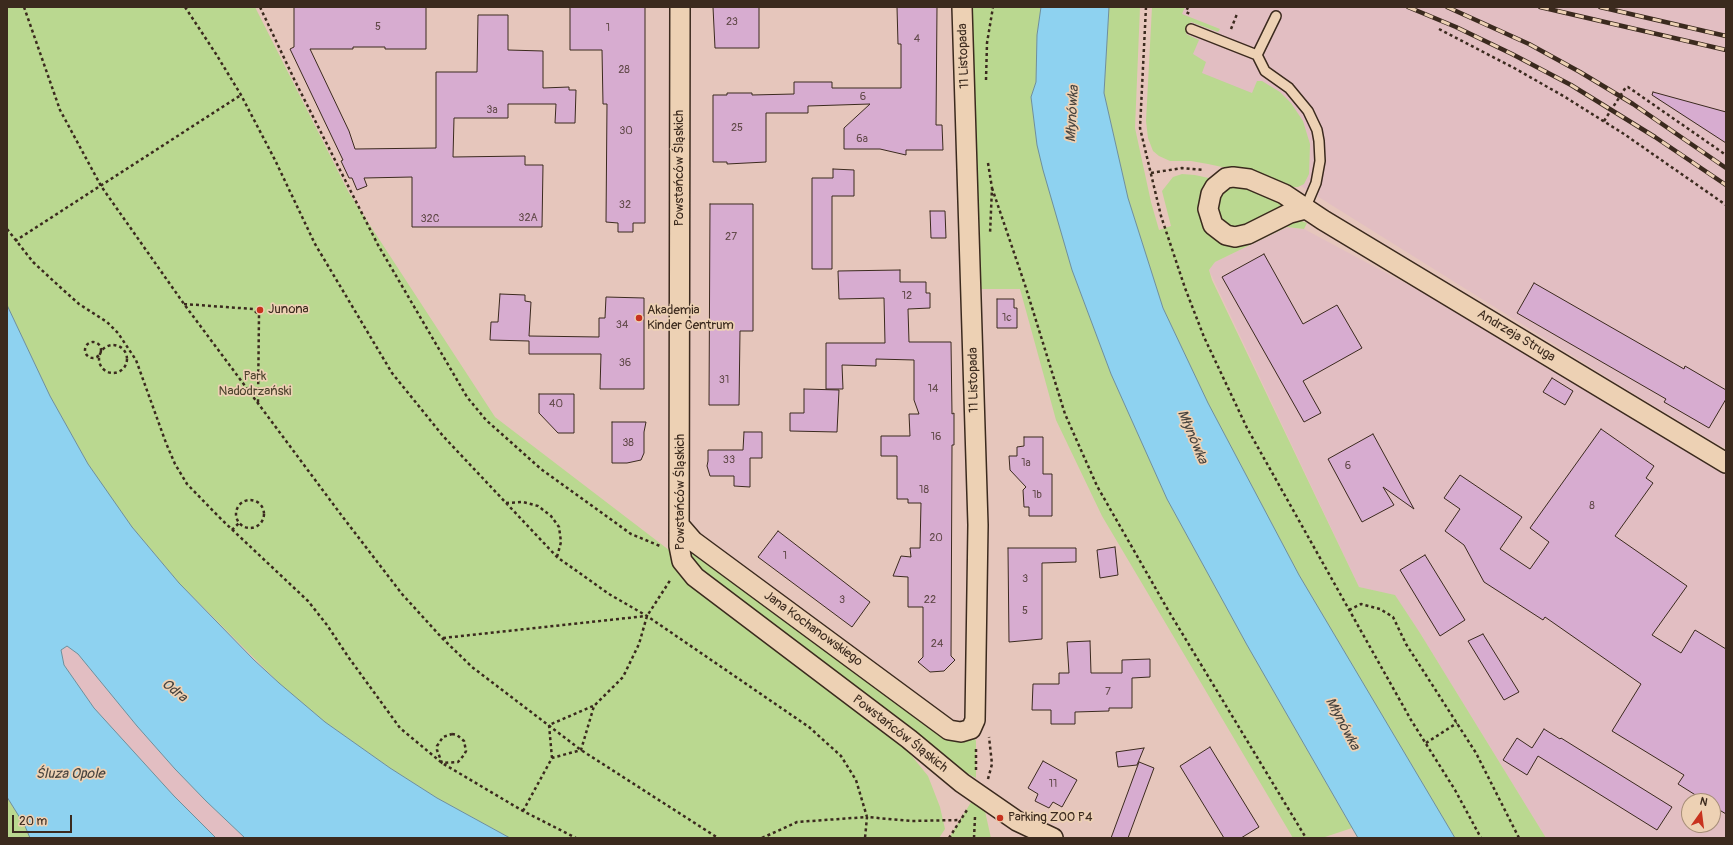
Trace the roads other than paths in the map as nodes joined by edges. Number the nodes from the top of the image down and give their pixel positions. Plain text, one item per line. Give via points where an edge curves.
1 (680, 7) edge
2 (962, 7) edge
3 (1276, 16) dead end
4 (1191, 29) dead end
5 (1258, 55) junction
6 (1305, 209) junction
7 (1726, 463) edge
8 (680, 526) junction
9 (949, 730) joint
10 (1053, 838) edge

1 - 8 street, Powstańców Śląskich
2 - 9 street, 11 Listopada via 978,525 975,720 971,729 961,732
3 - 5 lane
4 - 5 lane
5 - 6 lane via 1265,71 1289,88 1302,102 1316,130 1320,151 1319,172
6 - 6 street, Andrzeja Struga via 1290,213 1241,237 1226,235 1213,225 1208,209 1215,187 1226,178 1233,177 1249,179 1284,194
6 - 7 street, Andrzeja Struga
8 - 9 street, Jana Kochanowskiego via 693,541
8 - 10 street, Powstańców Śląskich via 681,557 695,577 909,739 976,786 1017,821

